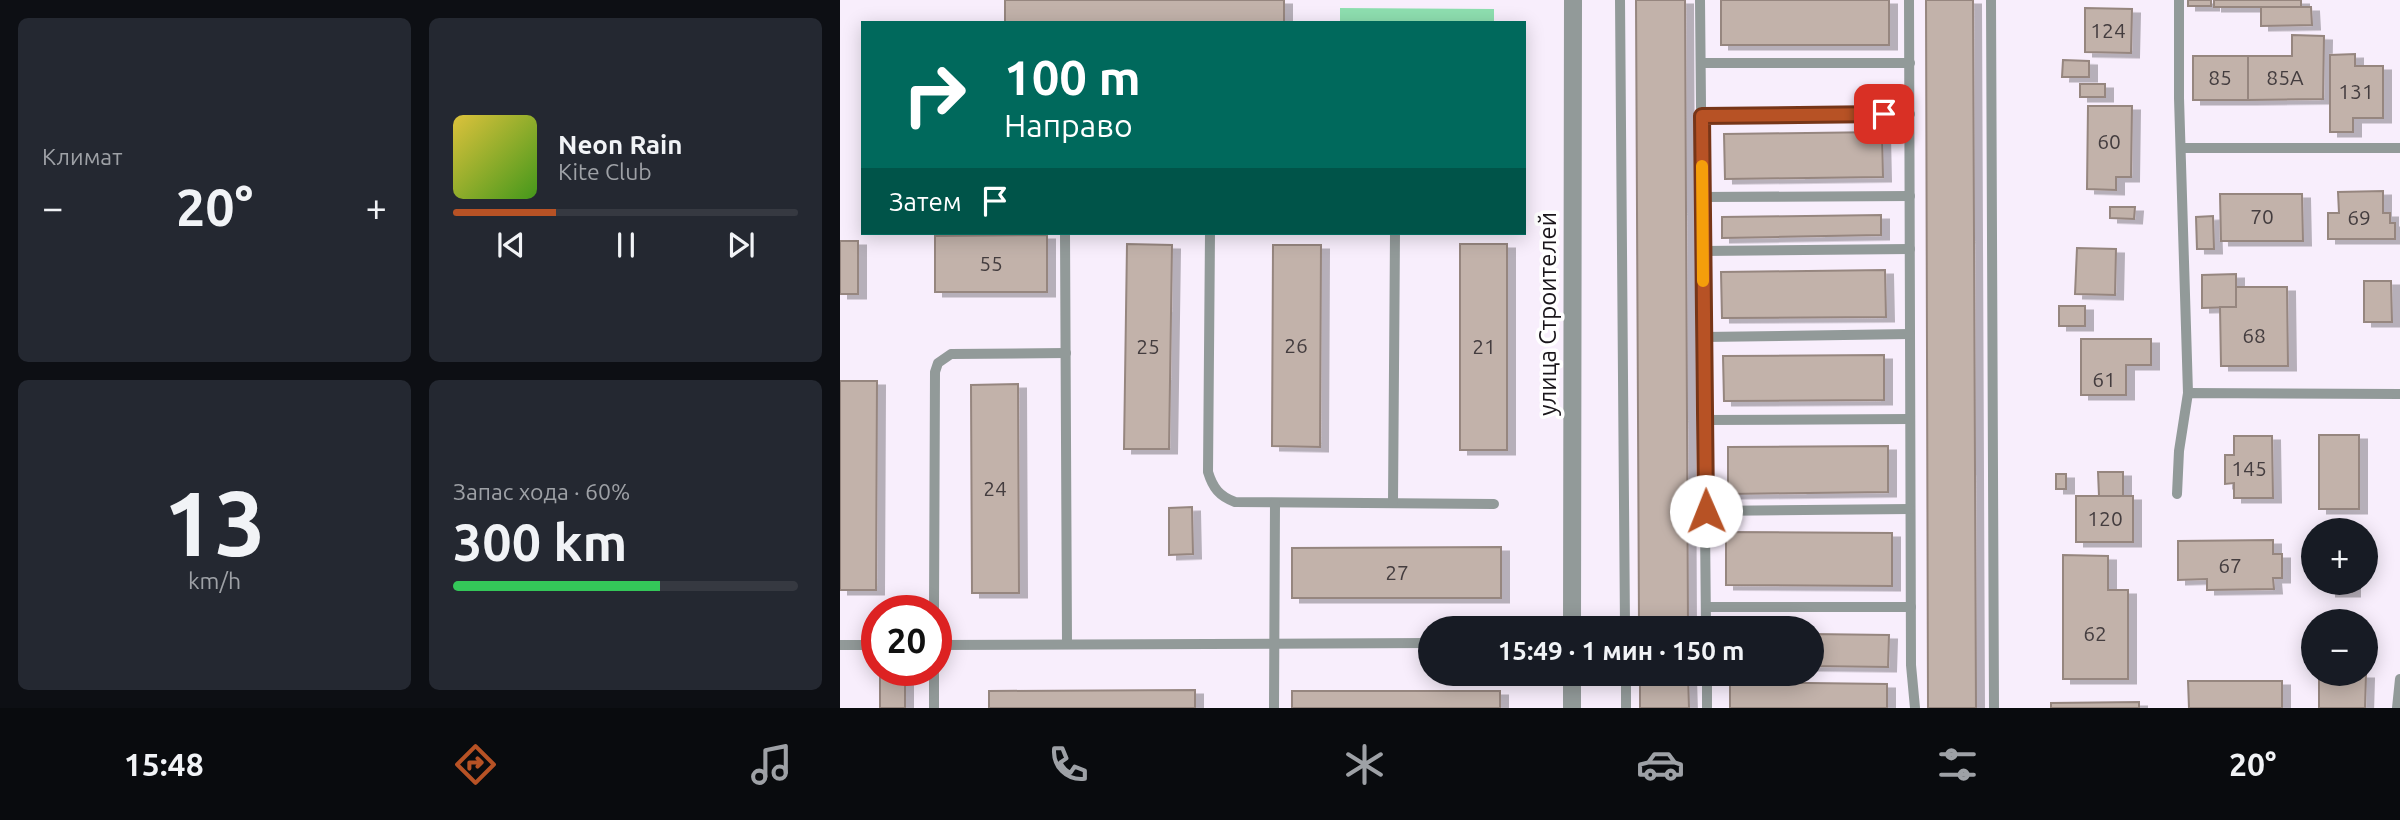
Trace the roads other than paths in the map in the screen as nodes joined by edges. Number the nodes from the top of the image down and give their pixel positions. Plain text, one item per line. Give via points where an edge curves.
1 (1573, 0) edge
2 (1620, 0) edge
3 (1700, 0) edge
4 (1909, 0) edge
5 (1991, 0) edge
6 (2179, 0) edge
7 (1701, 63) junction
8 (1910, 63) junction
9 (1910, 114) junction
10 (1702, 116) junction
11 (2182, 148) junction
12 (2400, 148) edge
13 (1910, 196) junction
14 (1702, 197) junction
15 (1065, 235) edge
16 (1210, 235) edge
17 (1395, 235) edge
18 (1910, 249) junction
19 (1703, 251) junction
20 (1910, 334) junction
21 (1704, 337) junction
22 (1066, 353) junction
23 (2188, 393) junction
24 (2400, 394) edge
25 (1910, 419) junction
26 (1704, 421) junction
27 (2177, 494) dead end
28 (1275, 503) junction
29 (1393, 503) junction
30 (1494, 504) dead end
31 (1910, 509) junction
32 (1706, 511) junction
33 (934, 595) edge
34 (1706, 607) junction
35 (1911, 607) junction
36 (1572, 616) edge
37 (1625, 616) edge
38 (1706, 616) edge
39 (1418, 643) edge
40 (1067, 644) junction
41 (1273, 644) junction
42 (840, 645) edge
43 (861, 645) edge
44 (952, 645) edge
45 (2400, 678) edge
46 (934, 686) edge
47 (1572, 686) edge
48 (1626, 686) edge
49 (1707, 686) edge
50 (934, 708) edge
51 (1274, 708) edge
52 (1573, 708) edge
53 (1626, 708) edge
54 (1707, 708) edge
55 (1915, 708) edge
56 (1994, 708) edge
57 (2397, 708) edge

1 - 36 street, улица Строителей
2 - 37 lane
3 - 7 lane
4 - 8 lane
5 - 56 lane
6 - 11 lane
7 - 8 lane
7 - 10 lane
8 - 9 lane
9 - 10 lane
9 - 13 lane
10 - 14 lane
11 - 12 lane
11 - 23 lane
13 - 14 lane
13 - 18 lane
14 - 19 lane
15 - 22 lane
16 - 28 lane via 1209,472 1213,486 1224,498
17 - 29 lane
18 - 19 lane
18 - 20 lane
19 - 21 lane
20 - 21 lane
20 - 25 lane
21 - 26 lane
22 - 33 lane via 951,354 938,363
22 - 40 lane
23 - 24 lane
23 - 27 lane
25 - 26 lane
25 - 31 lane
26 - 32 lane
28 - 29 lane
28 - 41 lane
29 - 30 lane
31 - 32 lane
31 - 35 lane
32 - 34 lane
34 - 35 lane
34 - 38 lane
35 - 55 lane
39 - 41 lane
40 - 41 lane
40 - 44 lane
41 - 51 lane
42 - 43 lane
45 - 57 lane
46 - 50 lane
47 - 52 street
48 - 53 lane
49 - 54 lane

